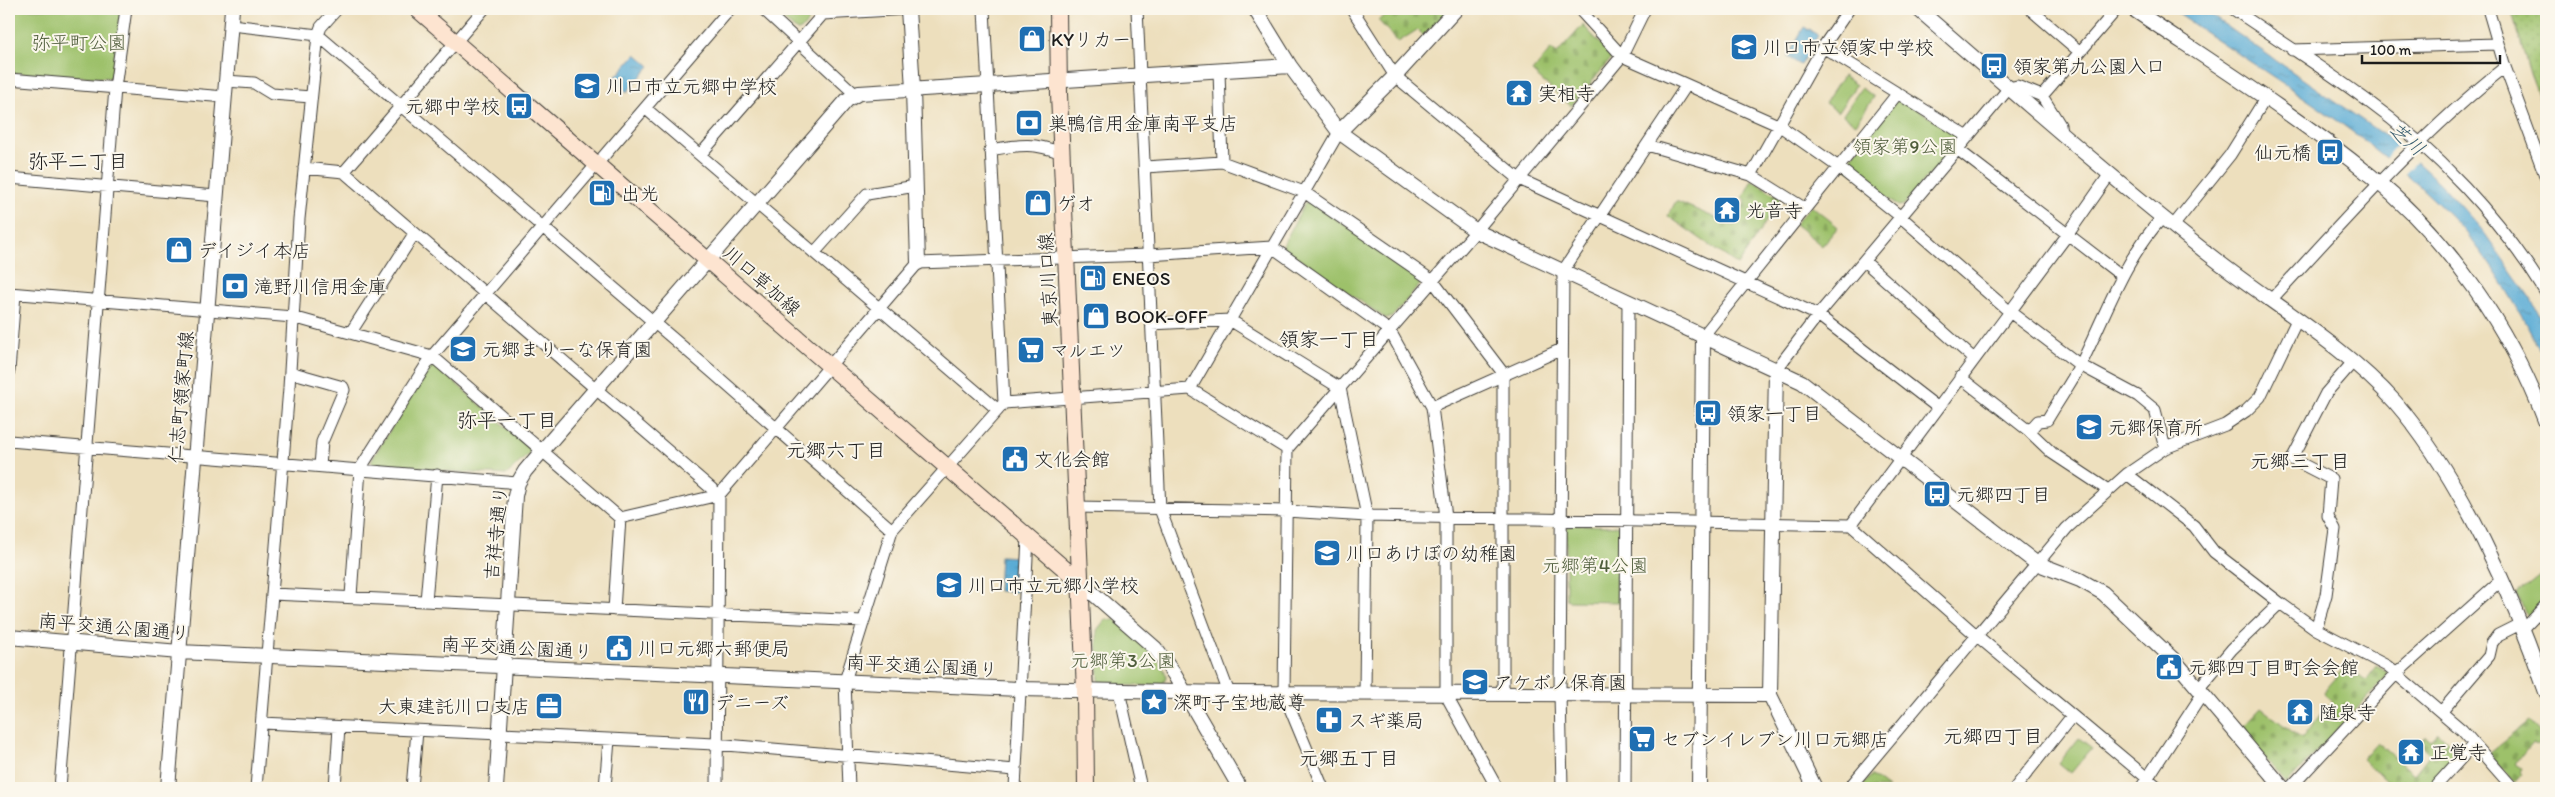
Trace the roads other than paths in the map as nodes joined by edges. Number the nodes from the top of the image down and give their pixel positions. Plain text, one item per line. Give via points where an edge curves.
1 (126, 9) edge
2 (232, 9) edge
3 (337, 9) edge
4 (417, 9) edge
5 (484, 9) edge
6 (730, 9) edge
7 (763, 9) edge
8 (908, 9) edge
9 (984, 9) edge
10 (1058, 9) edge
11 (1137, 9) edge
12 (1255, 9) edge
13 (1352, 9) edge
14 (1644, 9) edge
15 (1848, 9) edge
16 (1918, 9) edge
17 (2030, 9) edge
18 (2117, 9) edge
19 (2132, 9) edge
20 (2233, 9) edge
21 (2488, 9) edge
22 (1454, 10) edge
23 (1583, 10) edge
24 (231, 25) junction
25 (318, 35) junction
26 (456, 42) junction
27 (799, 42) junction
28 (2497, 44) junction
29 (1823, 47) junction
30 (2292, 50) junction
31 (2080, 52) junction
32 (1622, 56) junction
33 (1290, 66) junction
34 (2505, 67) junction
35 (1219, 71) junction
36 (1140, 76) junction
37 (1395, 76) junction
38 (9, 79) edge
39 (226, 81) junction
40 (1058, 81) junction
41 (987, 85) junction
42 (1686, 86) junction
43 (115, 88) junction
44 (2009, 88) junction
45 (913, 89) junction
46 (1898, 93) junction
47 (855, 94) junction
48 (2042, 96) junction
49 (225, 97) junction
50 (312, 97) junction
51 (2265, 99) junction
52 (401, 105) junction
53 (645, 108) junction
54 (1780, 126) junction
55 (1339, 132) junction
56 (2061, 132) junction
57 (1968, 137) junction
58 (2416, 144) junction
59 (1647, 145) junction
60 (1957, 149) junction
61 (990, 150) junction
62 (1062, 153) junction
63 (700, 155) junction
64 (1222, 162) junction
65 (596, 164) junction
66 (1837, 166) junction
67 (1145, 167) junction
68 (304, 168) junction
69 (344, 172) junction
70 (2110, 174) junction
71 (1751, 175) junction
72 (9, 178) edge
73 (2546, 178) edge
74 (1519, 179) junction
75 (2382, 181) junction
76 (107, 186) junction
77 (916, 186) junction
78 (1304, 192) junction
79 (216, 196) junction
80 (757, 204) junction
81 (1804, 208) junction
82 (1600, 215) junction
83 (1901, 217) junction
84 (2167, 222) junction
85 (541, 226) junction
86 (1476, 231) junction
87 (414, 234) junction
88 (2068, 234) junction
89 (1272, 247) junction
90 (814, 253) junction
91 (1148, 254) junction
92 (1067, 257) junction
93 (708, 260) junction
94 (996, 261) junction
95 (1864, 261) junction
96 (918, 262) junction
97 (1563, 271) junction
98 (2122, 276) junction
99 (1433, 281) junction
100 (1746, 282) junction
101 (485, 293) junction
102 (2546, 293) edge
103 (12, 294) edge
104 (98, 300) junction
105 (2270, 300) junction
106 (1628, 301) junction
107 (879, 309) junction
108 (207, 310) junction
109 (2010, 312) junction
110 (1818, 315) junction
111 (293, 317) junction
112 (1230, 320) junction
113 (2297, 320) junction
114 (654, 323) junction
115 (1151, 324) junction
116 (1390, 331) junction
117 (351, 332) junction
118 (1702, 336) junction
119 (1562, 349) junction
120 (432, 356) junction
121 (1974, 359) junction
122 (2353, 362) junction
123 (2080, 365) junction
124 (830, 366) junction
125 (1776, 370) junction
126 (9, 372) edge
127 (290, 372) junction
128 (1503, 374) junction
129 (1960, 377) junction
130 (1340, 388) junction
131 (596, 389) junction
132 (1190, 389) junction
133 (1154, 391) junction
134 (1073, 396) junction
135 (1001, 407) junction
136 (1432, 407) junction
137 (1937, 407) junction
138 (2546, 423) edge
139 (777, 428) junction
140 (2029, 431) junction
141 (9, 441) edge
142 (86, 448) junction
143 (2165, 448) junction
144 (1287, 449) junction
145 (542, 451) junction
146 (195, 456) junction
147 (1901, 458) junction
148 (282, 463) junction
149 (320, 466) junction
150 (947, 466) junction
151 (360, 469) junction
152 (2128, 474) junction
153 (437, 475) junction
154 (518, 483) junction
155 (2108, 490) junction
156 (719, 495) junction
157 (1077, 507) junction
158 (1160, 509) junction
159 (1286, 511) junction
160 (1367, 516) junction
161 (1446, 517) junction
162 (620, 518) junction
163 (1502, 518) junction
164 (1561, 520) junction
165 (1627, 522) junction
166 (1701, 523) junction
167 (1774, 524) junction
168 (1851, 525) junction
169 (892, 530) junction
170 (1028, 538) junction
171 (2036, 564) junction
172 (2501, 580) junction
173 (1081, 583) junction
174 (272, 594) junction
175 (350, 596) junction
176 (426, 601) junction
177 (2280, 603) junction
178 (508, 605) junction
179 (2546, 605) edge
180 (614, 610) junction
181 (718, 615) junction
182 (863, 621) junction
183 (2521, 627) junction
184 (2316, 629) junction
185 (1976, 635) junction
186 (9, 637) edge
187 (70, 641) junction
188 (180, 652) junction
189 (267, 656) junction
190 (504, 666) junction
191 (2396, 674) junction
192 (718, 676) junction
193 (845, 681) junction
194 (1019, 690) junction
195 (2201, 690) junction
196 (1085, 691) junction
197 (1119, 691) junction
198 (1186, 692) junction
199 (2546, 692) edge
200 (1365, 693) junction
201 (1560, 693) junction
202 (1229, 694) junction
203 (1284, 694) junction
204 (1503, 694) junction
205 (1627, 694) junction
206 (1446, 695) junction
207 (1770, 695) junction
208 (1700, 696) junction
209 (2442, 711) junction
210 (2072, 716) junction
211 (262, 723) junction
212 (339, 728) junction
213 (417, 731) junction
214 (500, 736) junction
215 (609, 740) junction
216 (715, 744) junction
217 (2474, 744) junction
218 (848, 756) junction
219 (1016, 770) junction
220 (2149, 778) junction
221 (60, 788) edge
222 (168, 788) edge
223 (256, 788) edge
224 (335, 788) edge
225 (412, 788) edge
226 (496, 788) edge
227 (605, 788) edge
228 (717, 788) edge
229 (849, 788) edge
230 (1015, 788) edge
231 (1086, 788) edge
232 (1141, 788) edge
233 (1240, 788) edge
234 (1324, 788) edge
235 (1497, 788) edge
236 (1562, 788) edge
237 (1626, 788) edge
238 (1699, 788) edge
239 (1815, 788) edge
240 (1849, 788) edge
241 (2015, 788) edge
242 (2141, 788) edge
243 (2159, 788) edge
244 (2283, 788) edge
245 (2290, 788) edge
246 (2434, 788) edge
247 (2513, 788) edge

1 - 43 street
2 - 24 street, 仁志町領家町線
3 - 25 street
4 - 26 main road, 川口草加線
5 - 26 street
6 - 53 street
7 - 27 street
8 - 27 street via 823,14
8 - 45 street
9 - 41 street
10 - 40 main road, 東京川口線
11 - 36 street
12 - 33 street
13 - 37 street
14 - 32 street
15 - 29 street
16 - 44 street
17 - 31 street
18 - 31 street
19 - 51 street
20 - 30 street
21 - 28 street
22 - 37 street
23 - 32 street
24 - 25 street
24 - 39 street, 仁志町領家町線
25 - 50 street
25 - 52 street
26 - 52 street
26 - 65 main road, 川口草加線
27 - 47 street
27 - 63 street
28 - 30 street
28 - 34 street
29 - 46 street
29 - 54 street
30 - 58 street via 2366,99
31 - 48 street
32 - 42 street
32 - 74 street
33 - 35 street
33 - 55 street
34 - 58 street via 2464,99
34 - 73 street
35 - 36 street
35 - 64 street
36 - 40 street
36 - 67 street
37 - 55 street
37 - 74 street
38 - 43 street
39 - 49 street, 仁志町領家町線
39 - 50 street via 254,83 272,94
40 - 41 street
40 - 62 main road, 東京川口線
41 - 45 street
41 - 61 street
42 - 54 street
42 - 59 street
43 - 49 street
43 - 76 street
44 - 48 street via 2017,86
44 - 56 street
44 - 57 street
45 - 47 street
45 - 77 street
46 - 57 street
46 - 66 street
47 - 80 street, 吉祥寺通り via 832,116
48 - 56 street
49 - 79 street, 仁志町領家町線
50 - 68 street
51 - 75 street
51 - 84 street via 2230,155
52 - 69 street
52 - 85 street
53 - 63 street
53 - 65 street
54 - 66 street
54 - 71 street
55 - 78 street
55 - 86 street
56 - 70 street
57 - 60 street
58 - 75 street
58 - 102 street via 2490,216 2526,261
59 - 71 street
59 - 82 street
60 - 83 street
60 - 88 street
61 - 62 street via 1026,144
61 - 94 street
62 - 92 main road, 東京川口線
63 - 80 street
64 - 67 street
64 - 78 street
65 - 85 street
65 - 93 main road, 川口草加線
66 - 81 street
66 - 83 street
67 - 91 street
68 - 69 street
68 - 111 street
69 - 87 street
70 - 84 street
70 - 88 street
71 - 81 street
72 - 76 street
74 - 82 street
74 - 86 street
75 - 105 street
75 - 138 street via 2429,232 2487,307 2520,360
76 - 79 street
76 - 104 street
77 - 90 street via 867,194
77 - 96 street
78 - 89 street
78 - 99 street
79 - 108 street, 仁志町領家町線
80 - 90 street
80 - 93 street, 吉祥寺通り
81 - 100 street
82 - 97 street
82 - 100 street
83 - 95 street
83 - 109 street
84 - 98 street via 2149,232
84 - 105 street
85 - 101 street
85 - 114 street
86 - 97 street
86 - 99 street
87 - 101 street
87 - 117 street
88 - 98 street
88 - 109 street
89 - 91 street
89 - 112 street
89 - 116 street
90 - 107 street
91 - 92 street
91 - 115 street
92 - 94 street
92 - 134 main road, 東京川口線
93 - 114 street, 吉祥寺通り
93 - 124 main road, 川口草加線
94 - 96 street
94 - 135 street
95 - 110 street
95 - 121 street
96 - 107 street
97 - 106 street
97 - 119 street
98 - 123 street
99 - 116 street
99 - 128 street
100 - 110 street
100 - 118 street
101 - 120 street
101 - 131 street
103 - 104 street
103 - 126 street
104 - 108 street
104 - 142 street
105 - 113 street
106 - 118 street
106 - 165 street
107 - 124 street
107 - 135 street
108 - 111 street
108 - 146 street, 仁志町領家町線
109 - 121 street
109 - 123 street
110 - 125 street
110 - 137 street
111 - 117 street
111 - 127 street
112 - 115 street
112 - 130 street
112 - 132 street
113 - 122 street
113 - 143 street via 2265,390 2256,402 2224,425
114 - 131 street, 吉祥寺通り
114 - 139 street
115 - 133 street
116 - 130 street
116 - 136 street
117 - 120 street
118 - 125 street
118 - 166 street
119 - 128 street
119 - 164 street
120 - 145 street
120 - 151 street
121 - 129 street
122 - 172 street via 2381,387 2415,427 2464,504
122 - 184 street via 2326,393 2292,459 2331,479 2328,516 2335,529 2326,595
123 - 140 street via 2047,420 2038,421
123 - 143 street via 2138,396 2155,410
124 - 139 street
124 - 150 main road, 川口草加線
125 - 147 street via 1802,382
125 - 167 street
127 - 148 street
127 - 149 street via 343,386 322,442
128 - 136 street
128 - 163 street
129 - 137 street
129 - 140 street
130 - 144 street
130 - 160 street
131 - 145 street, 吉祥寺通り
131 - 156 street
132 - 133 street
132 - 144 street
133 - 134 street
133 - 158 street
134 - 135 street
134 - 157 main road, 東京川口線
135 - 150 street
136 - 161 street
137 - 147 street
139 - 156 street
139 - 169 street
140 - 155 street via 2052,453
141 - 142 street
142 - 146 street
142 - 187 street
143 - 152 street
144 - 159 street
145 - 154 street, 吉祥寺通り
145 - 162 street
146 - 148 street
146 - 188 street, 仁志町領家町線
147 - 168 street
147 - 171 street
148 - 149 street
148 - 174 street
149 - 151 street
150 - 169 street
150 - 170 main road, 川口草加線
151 - 153 street
151 - 175 street
152 - 155 street
152 - 177 street via 2189,521 2214,552
153 - 154 street
153 - 176 street
154 - 178 street, 吉祥寺通り
155 - 171 street via 2067,528
156 - 162 street
156 - 181 street
157 - 158 street
157 - 173 main road, 東京川口線
158 - 159 street
158 - 202 street
159 - 160 street
159 - 203 street
160 - 161 street
160 - 200 street
161 - 163 street
161 - 206 street
162 - 180 street
163 - 164 street
163 - 204 street
164 - 165 street
164 - 201 street
165 - 166 street
165 - 205 street
166 - 167 street
166 - 208 street
167 - 168 street
167 - 207 street
168 - 185 street
169 - 182 street
170 - 173 main road, 川口草加線
170 - 194 street
171 - 185 street
171 - 195 street via 2080,580 2104,593
172 - 183 street
172 - 191 street
173 - 196 main road, 東京川口線
173 - 198 street via 1155,648
174 - 175 street
174 - 189 street
175 - 176 street
176 - 178 street
177 - 184 street
177 - 195 street via 2232,650
178 - 180 street
178 - 190 street, 吉祥寺通り
179 - 183 street
180 - 181 street
181 - 182 street
181 - 192 street
182 - 193 street
183 - 199 street
183 - 209 street via 2498,635 2489,656
184 - 191 street via 2387,666
185 - 210 street
185 - 240 street
186 - 187 street, 南平交通公園通り
187 - 188 street, 南平交通公園通り
187 - 221 street
188 - 189 street, 南平交通公園通り
188 - 222 street, 仁志町領家町線
189 - 190 street, 南平交通公園通り
189 - 211 street
190 - 192 street, 南平交通公園通り
190 - 214 street, 吉祥寺通り
191 - 209 street
191 - 245 street
192 - 193 street, 南平交通公園通り
192 - 216 street
193 - 194 street, 南平交通公園通り
193 - 218 street
194 - 196 street, 南平交通公園通り
194 - 219 street
195 - 220 street
195 - 244 street
196 - 197 street, 南平交通公園通り
196 - 231 main road, 東京川口線
197 - 198 street, 南平交通公園通り
197 - 232 street
198 - 202 street, 南平交通公園通り
198 - 233 street
200 - 203 street, 南平交通公園通り
200 - 206 street, 南平交通公園通り
201 - 204 street, 南平交通公園通り
201 - 205 street, 南平交通公園通り
201 - 236 street
202 - 203 street, 南平交通公園通り
203 - 234 street
204 - 206 street, 南平交通公園通り
205 - 208 street, 南平交通公園通り
205 - 237 street
206 - 235 street
207 - 208 street, 南平交通公園通り
207 - 239 street
208 - 238 street
209 - 217 street
210 - 220 street
210 - 241 street
211 - 212 street
211 - 223 street
212 - 213 street
212 - 224 street
213 - 214 street
213 - 225 street
214 - 215 street
214 - 226 street, 吉祥寺通り
215 - 216 street
215 - 227 street
216 - 218 street
216 - 228 street
217 - 246 street
217 - 247 street
218 - 219 street
218 - 229 street
219 - 230 street
220 - 242 street
220 - 243 street

